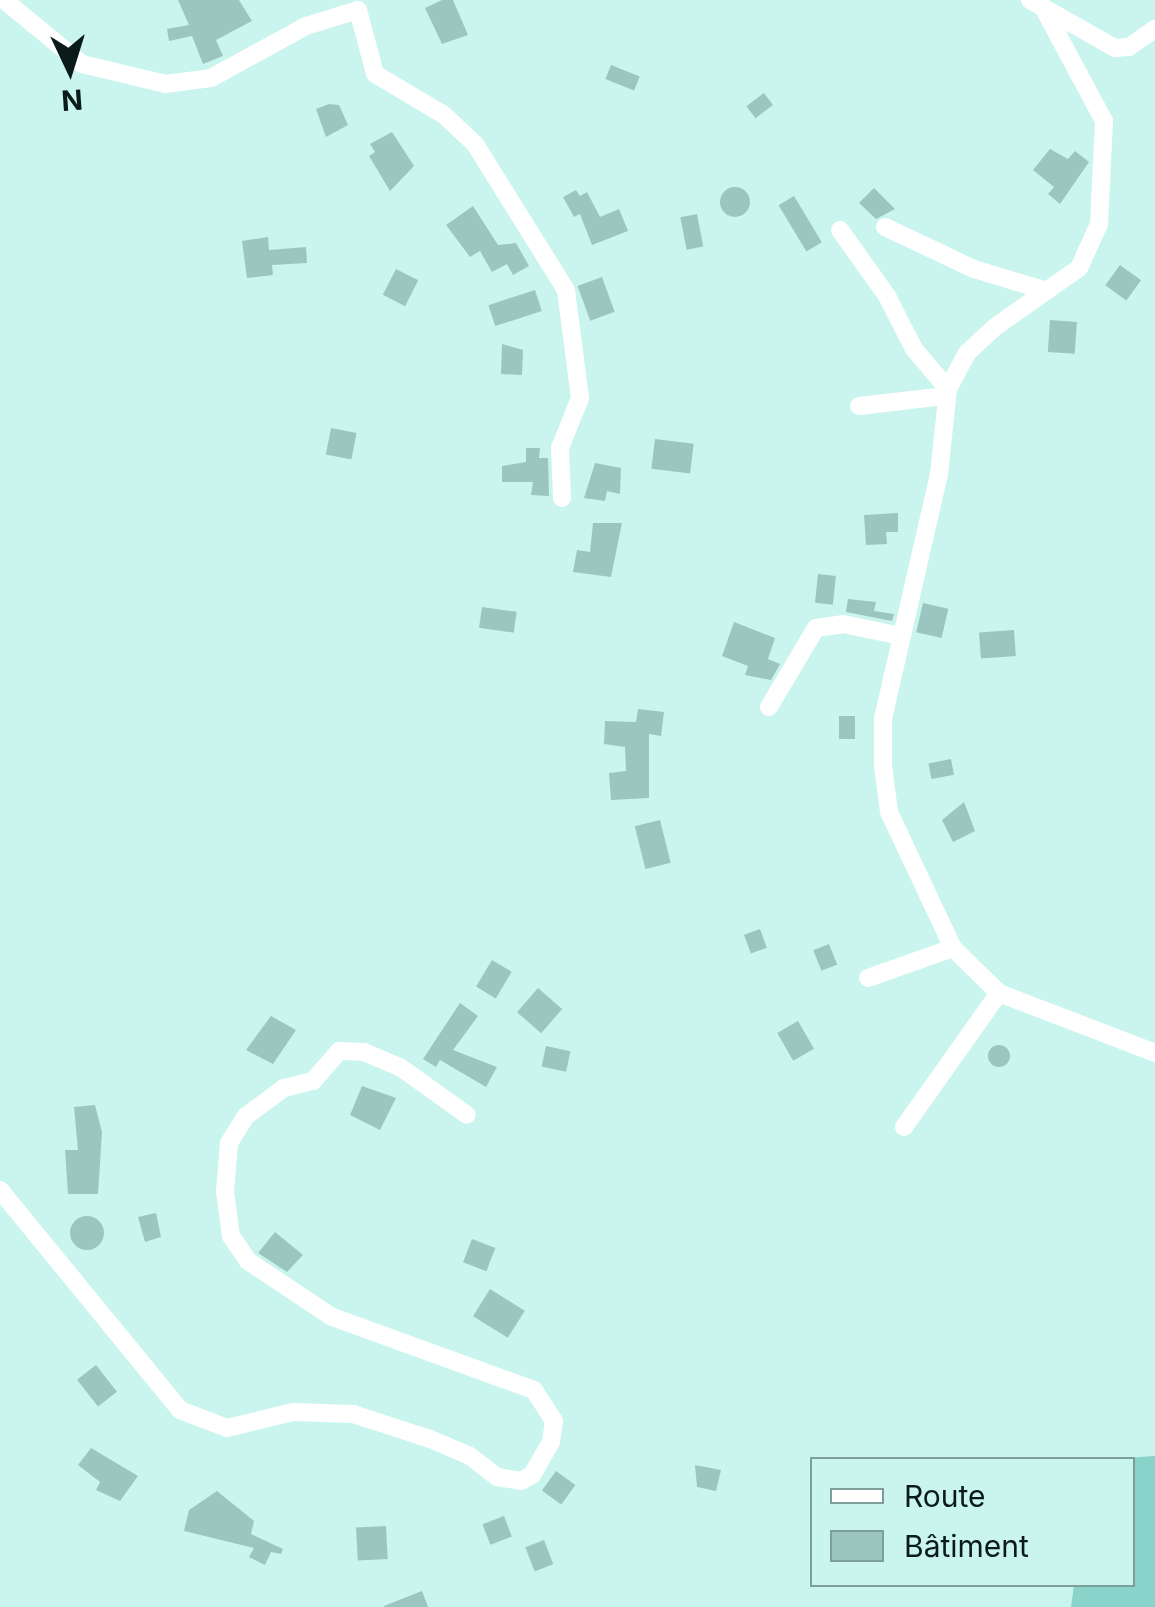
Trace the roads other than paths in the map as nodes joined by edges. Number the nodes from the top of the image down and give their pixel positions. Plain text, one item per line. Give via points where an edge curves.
1 (4, 0) edge
2 (1037, 5) edge
3 (1155, 29) edge
4 (885, 227) dead end
5 (840, 230) dead end
6 (1047, 291) junction
7 (947, 392) junction
8 (858, 406) dead end
9 (562, 498) dead end
10 (901, 636) junction
11 (769, 707) dead end
12 (953, 948) junction
13 (868, 978) dead end
14 (999, 993) junction
15 (1155, 1054) edge
16 (468, 1115) dead end
17 (904, 1127) dead end
18 (0, 1190) edge

1 - 9 street via 82,64 166,84 211,78 306,26 358,10 375,74 444,115 476,144 566,290 580,398 560,448
2 - 3 street via 1115,48
2 - 6 street via 1094,96 1107,145 1094,244 1079,268
4 - 6 street via 974,269
5 - 7 street
6 - 7 street via 967,354
7 - 8 street
7 - 10 street via 939,474
10 - 11 street via 843,624 816,628
10 - 12 street via 884,718 889,812
12 - 13 street
12 - 14 street
14 - 15 street
14 - 17 street
16 - 18 street via 400,1067 338,1050 313,1081 284,1088 246,1116 229,1143 224,1191 231,1236 278,1286 332,1317 534,1390 554,1421 532,1475 521,1481 497,1477 430,1439 353,1414 293,1412 227,1428 180,1410

